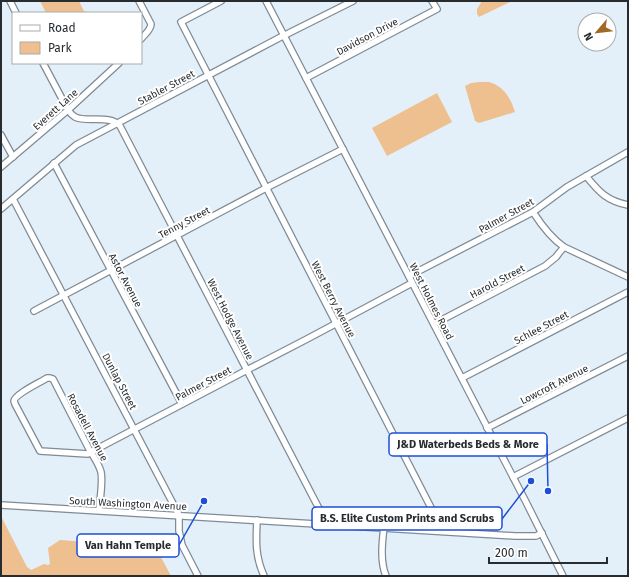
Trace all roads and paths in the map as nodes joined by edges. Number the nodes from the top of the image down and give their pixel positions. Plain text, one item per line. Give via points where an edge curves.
1 (10, 1) edge
2 (139, 1) edge
3 (221, 1) edge
4 (266, 1) edge
5 (353, 1) edge
6 (432, 1) edge
7 (16, 12) edge
8 (284, 36) junction
9 (142, 38) edge
10 (43, 64) edge
11 (118, 64) edge
12 (208, 75) junction
13 (306, 78) junction
14 (68, 110) junction
15 (118, 123) junction
16 (1, 135) edge
17 (343, 149) junction
18 (628, 152) edge
19 (13, 157) junction
20 (54, 163) junction
21 (1, 167) edge
22 (586, 176) junction
23 (266, 188) junction
24 (13, 199) junction
25 (628, 204) edge
26 (1, 209) edge
27 (533, 212) junction
28 (177, 236) junction
29 (564, 247) junction
30 (111, 271) junction
31 (409, 276) junction
32 (628, 277) edge
33 (412, 283) junction
34 (628, 292) edge
35 (64, 295) junction
36 (34, 311) dead end
37 (336, 323) junction
38 (434, 324) junction
39 (628, 356) edge
40 (247, 370) junction
41 (462, 378) junction
42 (182, 404) junction
43 (628, 418) edge
44 (488, 428) junction
45 (135, 429) junction
46 (40, 451) joint
47 (91, 452) junction
48 (513, 477) junction
49 (1, 505) edge
50 (99, 510) junction
51 (179, 515) junction
52 (257, 520) junction
53 (327, 524) junction
54 (384, 527) junction
55 (443, 531) junction
56 (542, 534) junction
57 (198, 576) edge
58 (264, 576) edge
59 (386, 576) edge
60 (563, 576) edge

1 - 7 street
2 - 9 street via 151,24
3 - 12 street, West Berry Avenue via 181,22
4 - 8 street, West Holmes Road
5 - 8 street, Stabler Street
6 - 13 street, Davidson Drive via 436,9
8 - 12 street, Stabler Street
8 - 13 street, West Holmes Road
10 - 14 street
11 - 14 street, Everett Lane
12 - 15 street, Stabler Street
12 - 23 street, West Berry Avenue
13 - 17 street, West Holmes Road
14 - 15 street via 75,117 111,120
14 - 19 street, Everett Lane
15 - 20 street, Stabler Street via 76,144
15 - 28 street, West Hodge Avenue
16 - 19 street
17 - 23 street, Tenny Street
17 - 31 street, West Holmes Road
18 - 22 street, Palmer Street
19 - 21 street, Everett Lane
20 - 24 street, Stabler Street
20 - 30 street, Astor Avenue
22 - 25 street via 598,191 610,199
22 - 27 street, Palmer Street via 566,187
23 - 28 street, Tenny Street
23 - 37 street, West Berry Avenue
24 - 26 street, Stabler Street
24 - 35 street, Dunlap Street
27 - 29 street via 555,241
27 - 31 street, Palmer Street
28 - 30 street, Tenny Street
28 - 40 street, West Hodge Avenue
29 - 32 street
29 - 38 street, Harold Street via 556,258 545,266
30 - 35 street, Tenny Street
30 - 42 street, Astor Avenue
31 - 33 street, West Holmes Road
33 - 37 street, Palmer Street
33 - 38 street, West Holmes Road
34 - 41 street, Schlee Street
35 - 36 street, Tenny Street
35 - 45 street, Dunlap Street
37 - 40 street, Palmer Street
37 - 55 street, West Berry Avenue
38 - 41 street, West Holmes Road
39 - 44 street, Lowcroft Avenue
40 - 42 street, Palmer Street
40 - 53 street, West Hodge Avenue
41 - 44 street, West Holmes Road
42 - 45 street, Palmer Street
43 - 48 street
44 - 48 street, West Holmes Road
45 - 47 street, Palmer Street
45 - 51 street, Dunlap Street
46 - 47 street, Palmer Street via 85,454
46 - 47 street, Rosadell Avenue via 14,401 23,392 50,378 53,379
47 - 50 street, Rosadell Avenue via 101,476
48 - 56 street, West Holmes Road
49 - 50 street, South Washington Avenue
50 - 51 street, South Washington Avenue
51 - 52 street, South Washington Avenue
51 - 57 street, Dunlap Street via 182,545
52 - 53 street, South Washington Avenue
52 - 58 street via 256,551
53 - 54 street, South Washington Avenue
54 - 55 street, South Washington Avenue
54 - 59 street via 382,557
55 - 56 street, South Washington Avenue via 516,536
56 - 60 street, West Holmes Road

